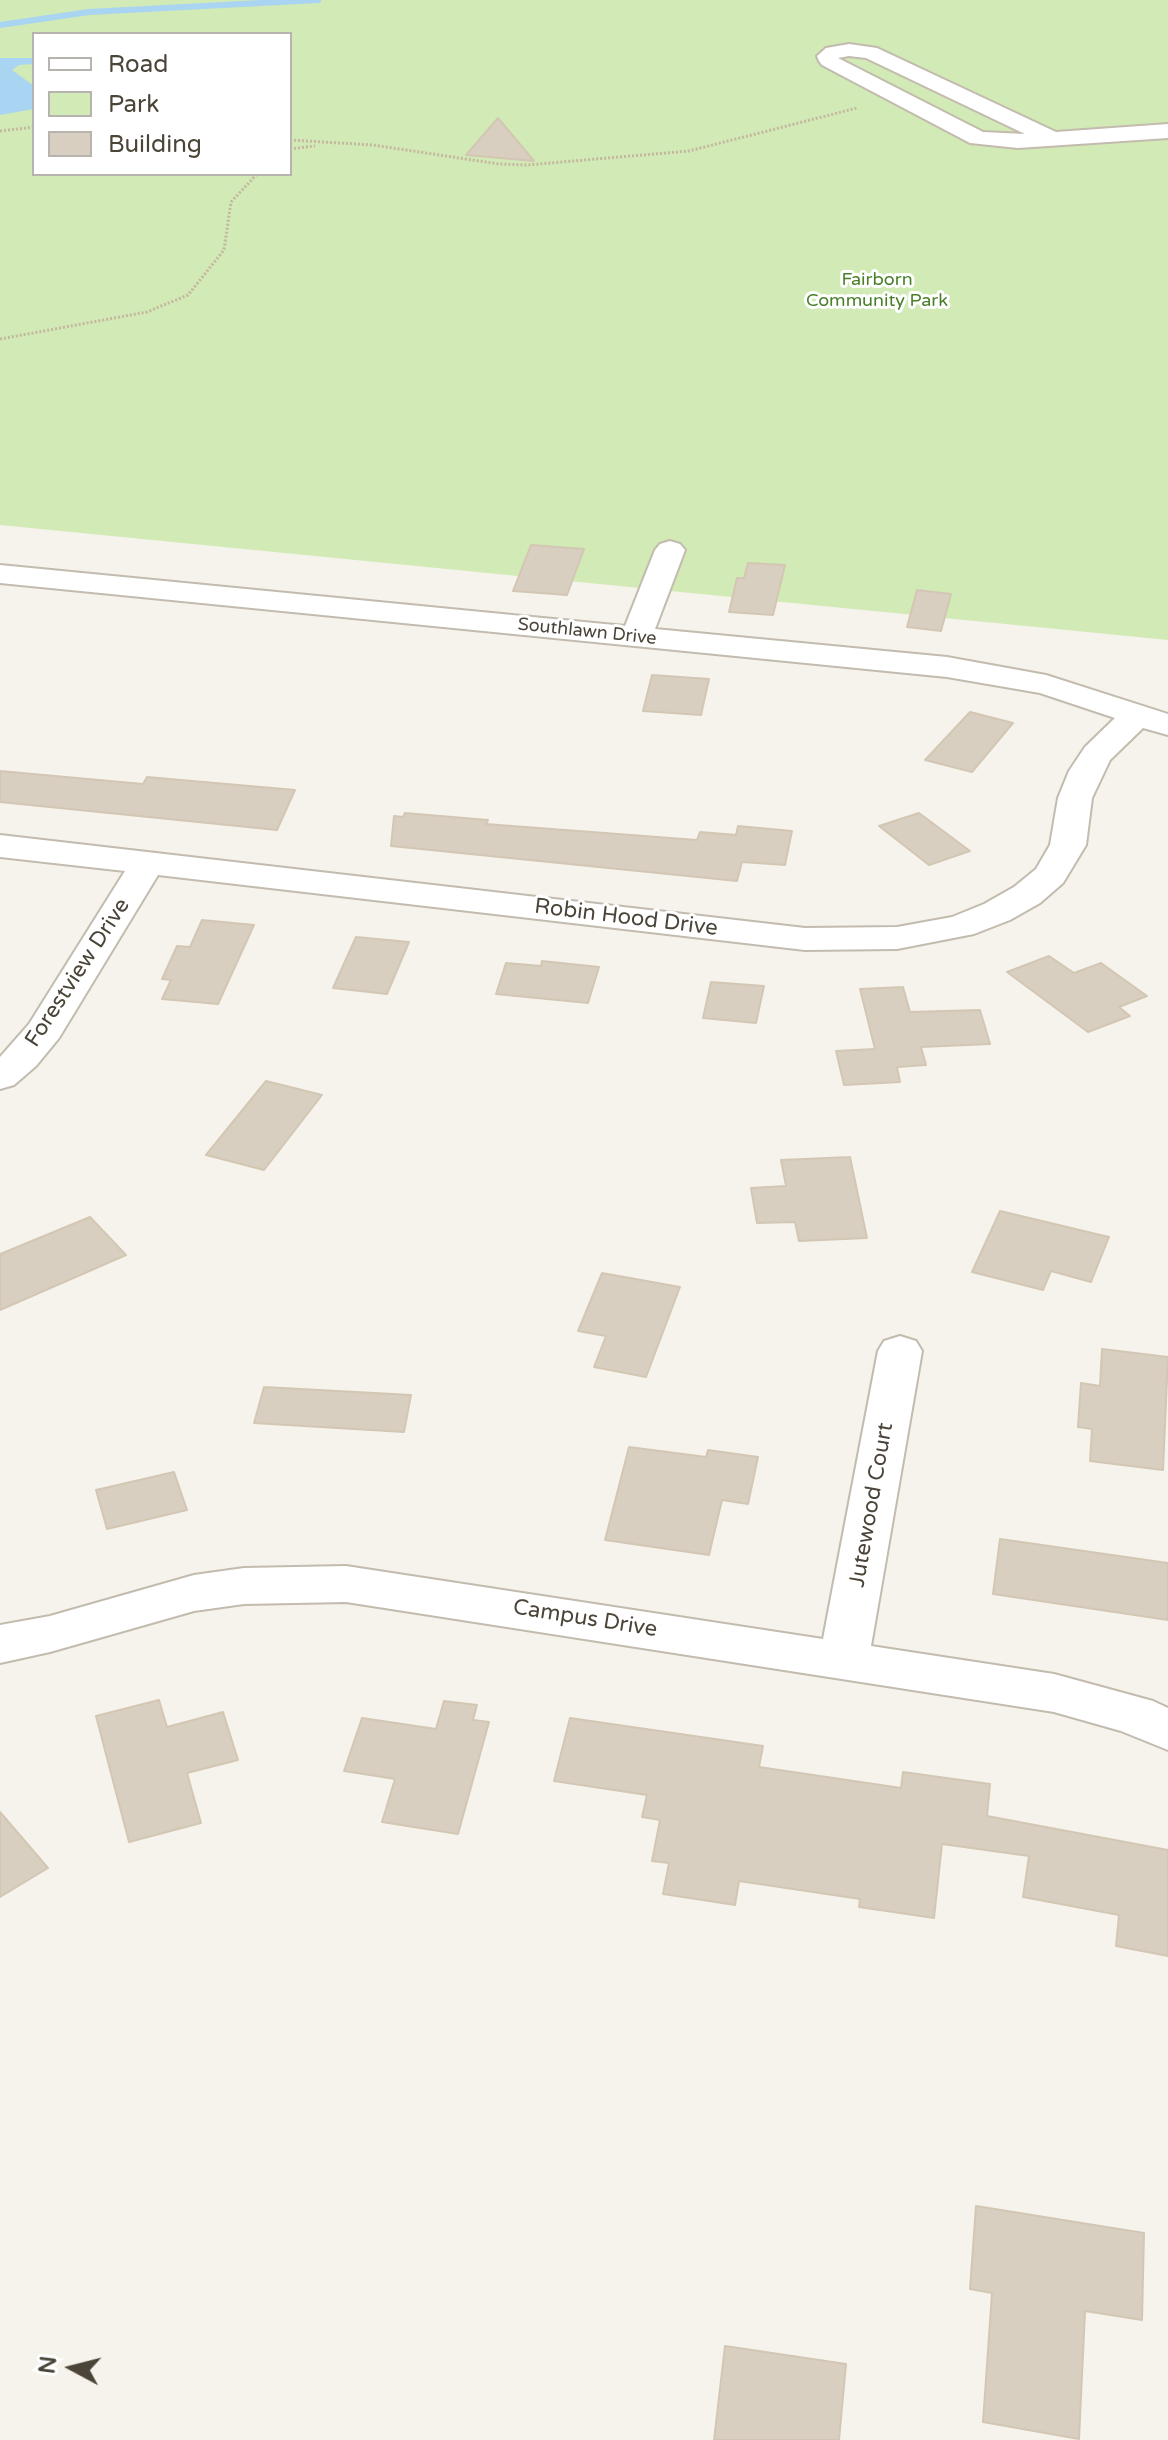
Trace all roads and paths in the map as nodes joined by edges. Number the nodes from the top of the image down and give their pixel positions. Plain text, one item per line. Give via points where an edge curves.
1 (901, 99) junction
2 (32, 127) edge
3 (0, 131) edge
4 (1168, 131) edge
5 (1053, 139) junction
6 (292, 140) edge
7 (324, 144) junction
8 (292, 149) edge
9 (255, 176) edge
10 (0, 339) edge
11 (670, 550) dead end
12 (0, 574) edge
13 (636, 637) junction
14 (1153, 720) edge
15 (0, 846) edge
16 (148, 863) junction
17 (0, 1077) edge
18 (900, 1351) dead end
19 (0, 1644) edge
20 (844, 1660) junction
21 (1168, 1730) edge

1 - 5 street via 978,138
1 - 5 street via 827,56 870,52
1 - 7 path via 689,151 527,165 373,145
2 - 3 path
4 - 5 street
6 - 7 path
7 - 8 path
9 - 10 path via 231,202 224,250 188,295 147,312
11 - 13 street
12 - 13 street, Southlawn Drive
13 - 14 street, Southlawn Drive via 979,671 1046,685
14 - 16 street, Robin Hood Drive via 1097,754 1075,798 1068,845 1050,875 997,912 924,934 805,939
15 - 16 street, Robin Hood Drive
16 - 17 street, Forestview Drive via 45,1030
18 - 20 street, Jutewood Court
19 - 20 street, Campus Drive via 194,1593 302,1582 389,1588
20 - 21 street, Campus Drive via 1054,1693 1135,1715

